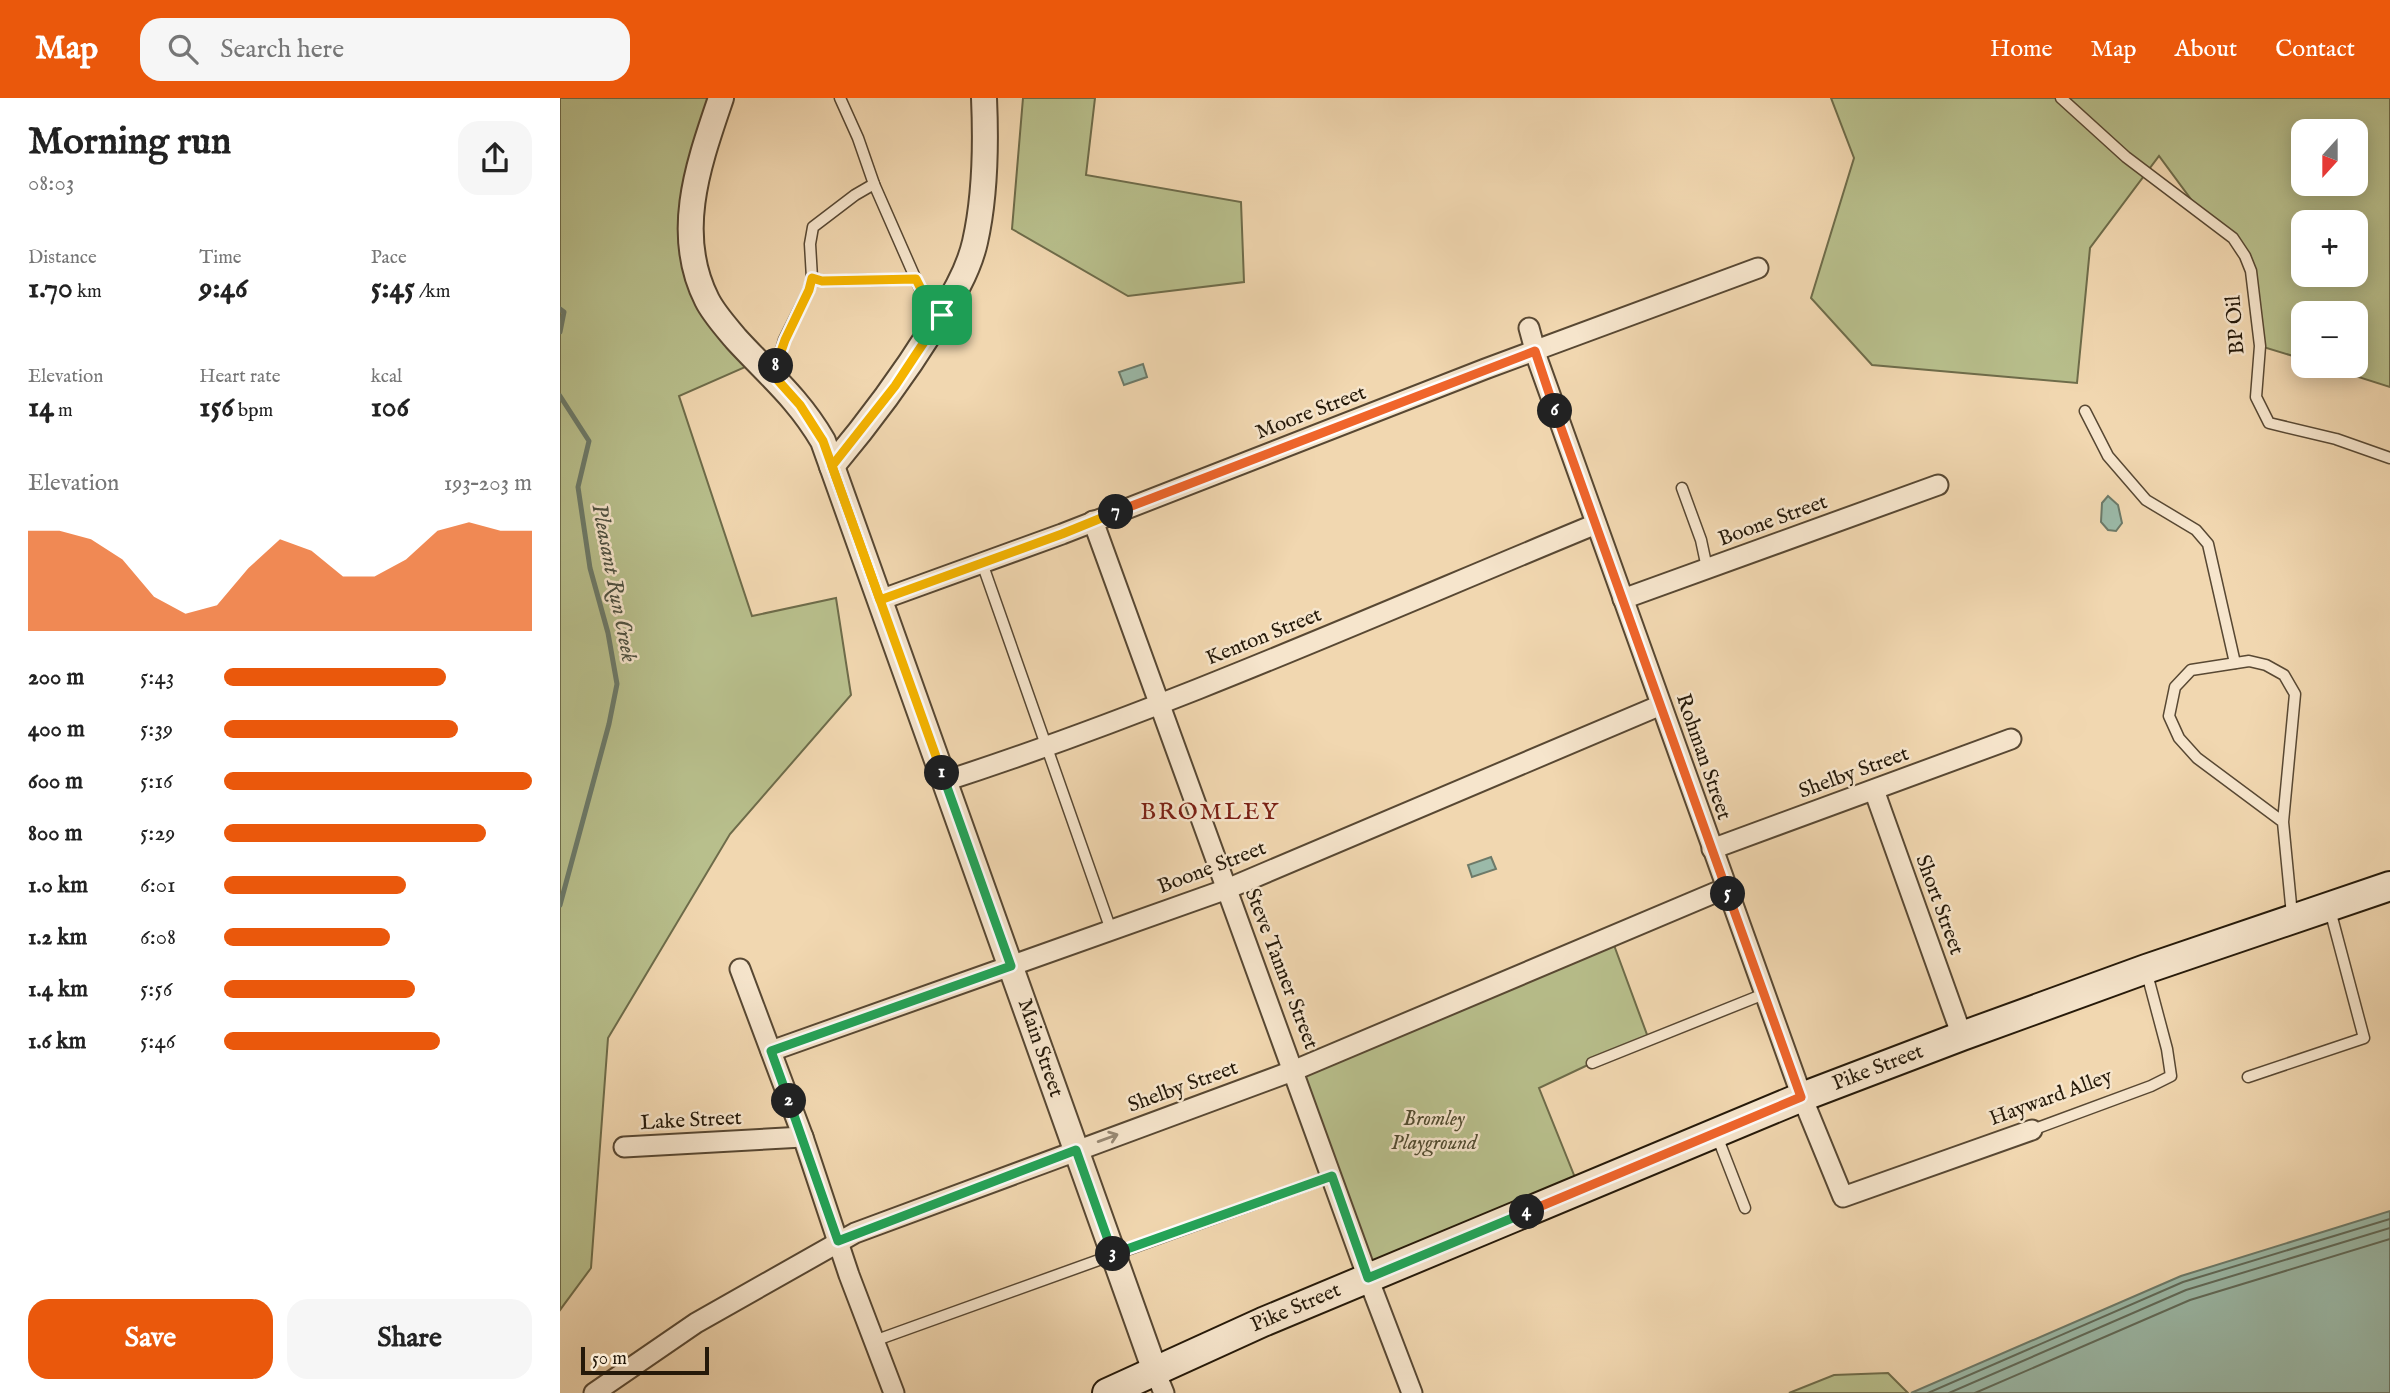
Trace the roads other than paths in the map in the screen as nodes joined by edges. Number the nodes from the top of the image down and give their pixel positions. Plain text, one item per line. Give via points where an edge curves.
1 (722, 98) edge
2 (840, 98) edge
3 (984, 98) edge
4 (2061, 98) edge
5 (874, 184) junction
6 (1758, 268) dead end
7 (812, 278) junction
8 (916, 279) junction
9 (942, 315) junction
10 (1529, 328) dead end
11 (1535, 351) junction
12 (774, 376) junction
13 (2085, 411) dead end
14 (2390, 458) edge
15 (832, 466) junction
16 (1938, 485) dead end
17 (1682, 488) dead end
18 (1093, 521) junction
19 (1595, 524) junction
20 (982, 563) junction
21 (1707, 568) junction
22 (1623, 599) junction
23 (880, 600) junction
24 (2235, 663) junction
25 (1160, 704) junction
26 (1661, 705) junction
27 (2011, 738) dead end
28 (1046, 747) junction
29 (945, 781) junction
30 (1874, 790) junction
31 (2283, 821) junction
32 (1712, 849) junction
33 (2390, 886) edge
34 (1726, 888) junction
35 (1227, 889) junction
36 (2329, 906) junction
37 (2292, 919) junction
38 (1111, 930) junction
39 (1011, 966) junction
40 (740, 969) dead end
41 (2146, 969) junction
42 (1764, 994) junction
43 (1962, 1036) junction
44 (771, 1051) junction
45 (1592, 1063) dead end
46 (1295, 1070) junction
47 (2248, 1077) dead end
48 (1801, 1097) junction
49 (2032, 1130) joint
50 (1716, 1133) junction
51 (803, 1137) junction
52 (625, 1147) dead end
53 (1076, 1150) junction
54 (1332, 1176) junction
55 (1843, 1197) joint
56 (1745, 1208) dead end
57 (838, 1241) junction
58 (1113, 1254) junction
59 (1368, 1278) junction
60 (874, 1341) junction
61 (1160, 1382) edge
62 (594, 1393) edge
63 (894, 1393) edge
64 (1107, 1393) edge
65 (1412, 1393) edge

1 - 12 street, Main Street via 699,161 691,206 696,272 708,302
2 - 5 lane
3 - 9 street via 975,243
4 - 14 lane, BP Oil via 2126,157 2233,239 2245,256 2251,271 2259,346 2256,397 2269,424 2336,439
5 - 7 lane via 813,227
5 - 8 lane
6 - 11 street, Moore Street
7 - 8 lane
7 - 12 lane
8 - 9 lane via 929,305
9 - 15 street via 895,386
10 - 11 street, Rohman Street
11 - 18 street, Moore Street
11 - 19 street, Rohman Street
12 - 15 street, Main Street via 812,421
13 - 24 lane via 2108,456 2146,500 2196,530 2208,544
15 - 23 street, Main Street
16 - 21 street, Boone Street
17 - 21 lane
18 - 20 street, Moore Street
18 - 25 street, Steve Tanner Street
19 - 22 street, Rohman Street
19 - 25 street, Kenton Street
20 - 23 street, Moore Street
20 - 28 lane
21 - 22 street, Boone Street
22 - 26 street, Rohman Street
23 - 29 street, Main Street
24 - 31 lane via 2266,665 2284,675 2295,694
24 - 31 lane via 2191,670 2175,687 2169,716 2179,738 2197,758
25 - 28 street, Kenton Street
25 - 35 street, Steve Tanner Street
26 - 32 street, Rohman Street
26 - 35 street, Boone Street
27 - 30 street, Shelby Street
28 - 29 street, Kenton Street
28 - 38 lane
29 - 39 street, Main Street
30 - 32 street, Shelby Street
30 - 43 street, Short Street
31 - 37 lane
32 - 34 street, Rohman Street
33 - 36 main road, Pike Street
34 - 42 street, Rohman Street
34 - 46 street, Shelby Street
35 - 38 street, Boone Street
35 - 46 street, Steve Tanner Street
36 - 37 main road, Pike Street
36 - 47 lane via 2364,1038
37 - 41 main road, Pike Street
38 - 39 street, Boone Street
39 - 44 street, Boone Street
39 - 53 street, Main Street
40 - 44 street
41 - 43 main road, Pike Street
41 - 49 lane, Hayward Alley via 2171,1076
42 - 45 lane
42 - 48 street, Rohman Street
43 - 48 main road, Pike Street
44 - 51 street
53 -> 46 street, Shelby Street
46 - 54 street, Steve Tanner Street
48 - 50 main road, Pike Street
48 - 55 street, Rohman Street
49 - 55 street, Hayward Alley
50 - 56 lane
50 - 59 main road, Pike Street
51 - 52 street, Lake Street
51 - 57 street
53 - 57 street, Shelby Street
53 - 58 street, Main Street
54 - 58 lane
54 - 59 street, Steve Tanner Street
57 - 60 street
57 - 62 street, Shelby Street via 696,1322
58 - 60 lane
58 - 61 street, Main Street
59 - 61 main road, Pike Street via 1263,1321
59 - 65 street, Steve Tanner Street
60 - 63 street
61 - 64 main road, Pike Street

